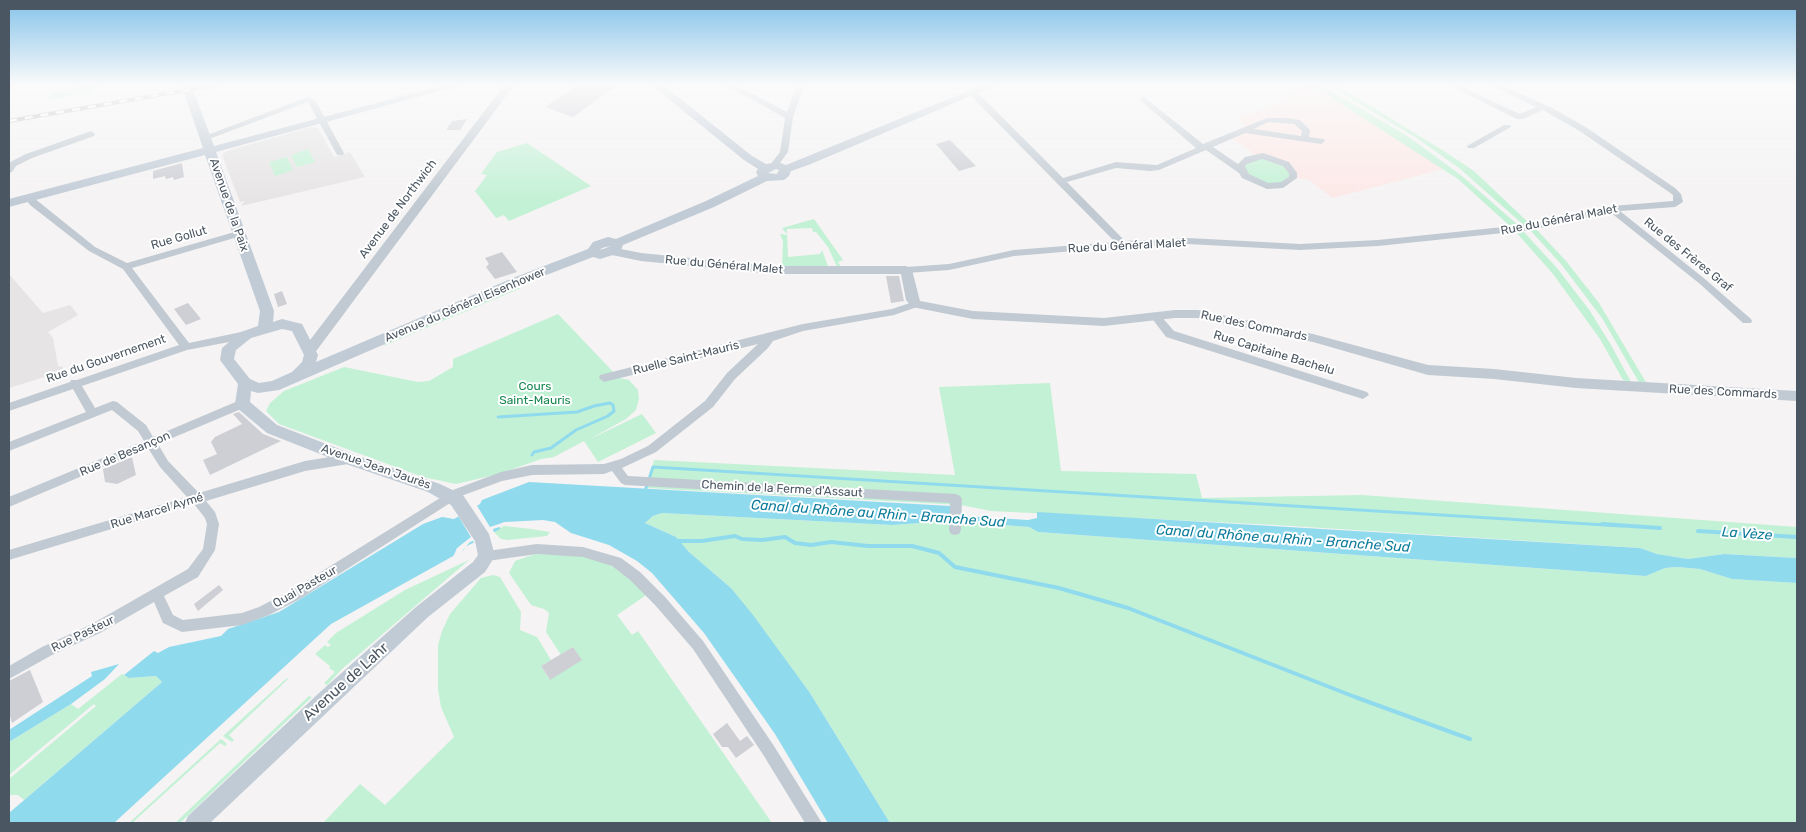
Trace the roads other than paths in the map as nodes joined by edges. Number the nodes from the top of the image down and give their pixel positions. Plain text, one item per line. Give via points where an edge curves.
1 (201, 123) edge
2 (241, 123) edge
3 (312, 123) edge
4 (324, 123) edge
5 (481, 123) edge
6 (704, 123) edge
7 (788, 123) edge
8 (895, 123) edge
9 (1003, 123) edge
10 (1174, 123) edge
11 (1260, 123) edge
12 (1293, 123) edge
13 (1573, 123) edge
14 (1506, 127) dead end
15 (1244, 130) junction
16 (91, 134) dead end
17 (206, 136) junction
18 (1305, 138) junction
19 (1320, 140) dead end
20 (1471, 146) dead end
21 (1204, 147) junction
22 (211, 150) junction
23 (340, 154) dead end
24 (9, 170) edge
25 (772, 170) junction
26 (1242, 171) junction
27 (1062, 181) junction
28 (29, 197) junction
29 (9, 202) edge
30 (1612, 209) junction
31 (238, 234) junction
32 (1123, 244) junction
33 (614, 247) junction
34 (126, 267) junction
35 (906, 270) junction
36 (916, 304) junction
37 (1156, 317) junction
38 (1747, 321) dead end
39 (265, 328) junction
40 (246, 335) junction
41 (769, 338) junction
42 (214, 342) junction
43 (186, 347) junction
44 (229, 348) junction
45 (310, 353) junction
46 (337, 360) junction
47 (297, 376) junction
48 (604, 378) dead end
49 (76, 383) junction
50 (244, 383) junction
51 (274, 386) junction
52 (1363, 395) dead end
53 (1797, 396) edge
54 (242, 404) junction
55 (9, 407) edge
56 (92, 413) junction
57 (254, 414) junction
58 (152, 443) junction
59 (9, 447) edge
60 (322, 449) junction
61 (349, 459) junction
62 (305, 466) junction
63 (615, 466) junction
64 (452, 496) junction
65 (196, 499) junction
66 (9, 502) edge
67 (955, 530) dead end
68 (485, 548) junction
69 (9, 555) edge
70 (157, 595) junction
71 (9, 672) edge
72 (195, 823) edge
73 (814, 823) edge

1 - 17 main road, Avenue de la Paix
2 - 17 street
3 - 22 main road
4 - 23 street
5 - 45 street, Avenue de Northwich
6 - 25 main road via 748,158
7 - 25 street via 784,152
8 - 25 main road, Avenue du Général Eisenhower
9 - 27 street
10 - 21 street
11 - 15 street
12 - 18 street via 1304,127 1307,132
13 - 30 street, Rue du Général Malet via 1672,190 1678,198 1678,202 1672,205
14 - 20 street
15 - 18 street
15 - 21 street
16 - 24 street via 22,159
17 - 22 main road, Avenue de la Paix
18 - 19 street
21 - 26 street
21 - 27 street via 1153,168 1116,165
22 - 28 main road
22 - 31 main road, Avenue de la Paix
25 - 33 main road, Avenue du Général Eisenhower via 710,204
26 - 26 street via 1251,180 1276,186 1289,182 1293,174 1286,164 1263,156 1248,159 1241,166
27 - 32 street
28 - 29 main road
28 - 34 street via 33,204 81,241
30 - 32 street, Rue du Général Malet via 1515,230 1333,246 1178,241
30 - 38 street, Rue des Frères Graf
31 - 34 street, Rue Gollut
31 - 39 main road, Avenue de la Paix via 267,311
32 - 35 street, Rue du Général Malet via 1014,253 949,267
33 - 35 street, Rue du Général Malet via 641,257 772,270
33 - 46 main road, Avenue du Général Eisenhower via 600,254 593,252
34 - 43 street
35 - 36 street via 911,297
36 - 37 street, Rue des Commards via 991,316 1104,322
36 - 41 street, Ruelle Saint-Mauris via 894,312 803,328
37 - 52 street, Rue Capitaine Bachelu via 1170,334
37 - 53 street, Rue des Commards via 1187,313 1217,317 1313,338 1428,370
39 - 40 main road
39 - 45 main road via 282,324 297,327
40 - 42 street, Rue du Gouvernement
40 - 44 main road
41 - 48 street, Ruelle Saint-Mauris
41 - 63 street, Ruelle Saint-Mauris via 731,376 709,404 652,449
42 - 43 street, Rue du Gouvernement
42 - 44 street
43 - 49 street, Rue du Gouvernement
44 - 50 main road via 227,360
45 - 46 main road
45 - 47 main road via 306,367
46 - 47 main road, Avenue du Général Eisenhower
47 - 51 main road
49 - 55 street, Rue du Gouvernement
49 - 56 street
50 - 51 main road via 258,388
50 - 54 main road
51 - 57 main road via 259,399
54 - 57 main road, Avenue Jean Jaurès
54 - 58 street, Rue de Besançon
56 - 58 street, Rue Pasteur via 113,405 137,422
56 - 59 street
57 - 60 main road, Avenue Jean Jaurès via 272,428
58 - 65 street, Rue Pasteur via 164,464
58 - 66 street, Rue de Besançon
60 - 61 main road, Avenue Jean Jaurès
60 - 62 street, Rue Marcel Aymé
61 - 62 street, Rue Marcel Aymé
61 - 64 main road, Avenue Jean Jaurès
62 - 65 street, Rue Marcel Aymé
63 - 64 street, Ruelle Saint-Mauris via 584,471 532,470 501,477
63 - 67 street, Chemin de la Ferme d'Assaut via 625,480 956,502
64 - 68 main road, Avenue Jean Jaurès via 464,510
64 - 70 street, Quai Pasteur via 295,595 264,611 196,626 176,624 168,619
65 - 69 street, Rue Marcel Aymé
65 - 70 street, Rue Pasteur via 213,524 209,550 194,573
68 - 72 main road, Avenue de Lahr via 479,568 393,639
68 - 73 street via 583,552 616,562 635,576 698,645
70 - 71 street, Rue Pasteur

